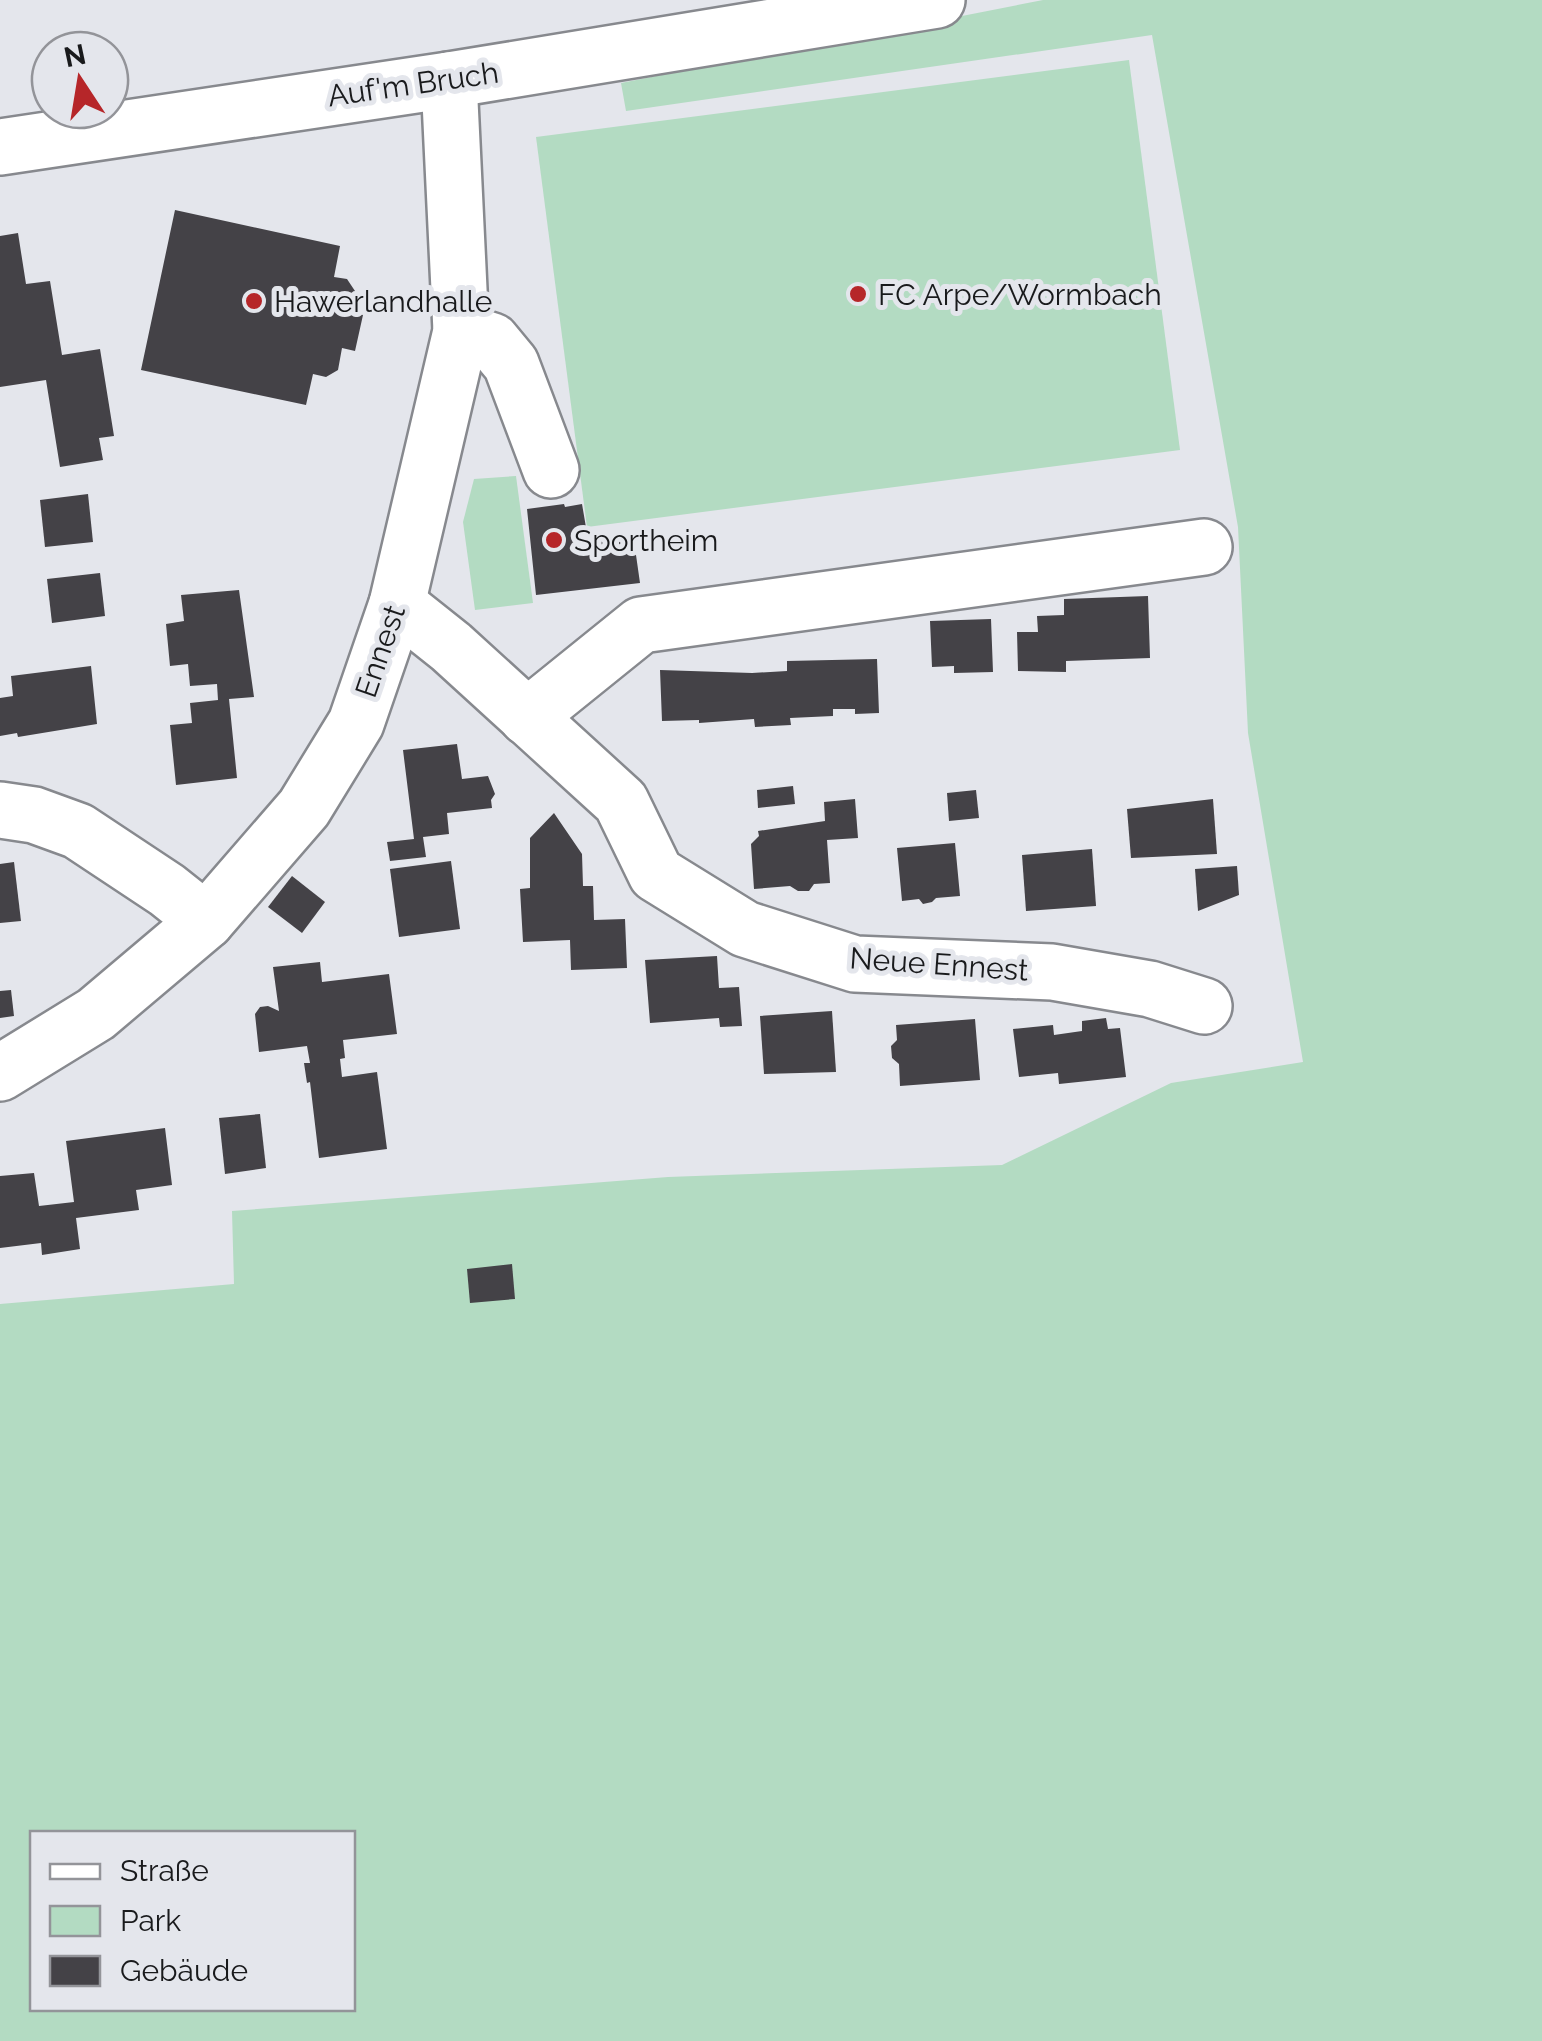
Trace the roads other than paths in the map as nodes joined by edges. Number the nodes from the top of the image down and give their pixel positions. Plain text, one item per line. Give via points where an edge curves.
1 (936, 0) edge
2 (449, 80) junction
3 (0, 147) edge
4 (461, 330) junction
5 (551, 470) dead end
6 (1204, 547) dead end
7 (397, 604) junction
8 (528, 717) junction
9 (0, 810) edge
10 (206, 921) junction
11 (1204, 1006) dead end
12 (0, 1073) edge

1 - 2 street, Auf'm Bruch
2 - 3 street, Auf'm Bruch
2 - 4 street, Ennest
4 - 5 street via 492,341 511,364
4 - 7 street, Ennest
6 - 8 street via 640,625
7 - 8 street, Neue Ennest
7 - 10 street, Ennest via 356,723 304,808
8 - 11 street, Neue Ennest via 620,802 656,874 745,928 855,964 1052,972
9 - 10 street via 78,831
10 - 12 street, Ennest via 96,1014

